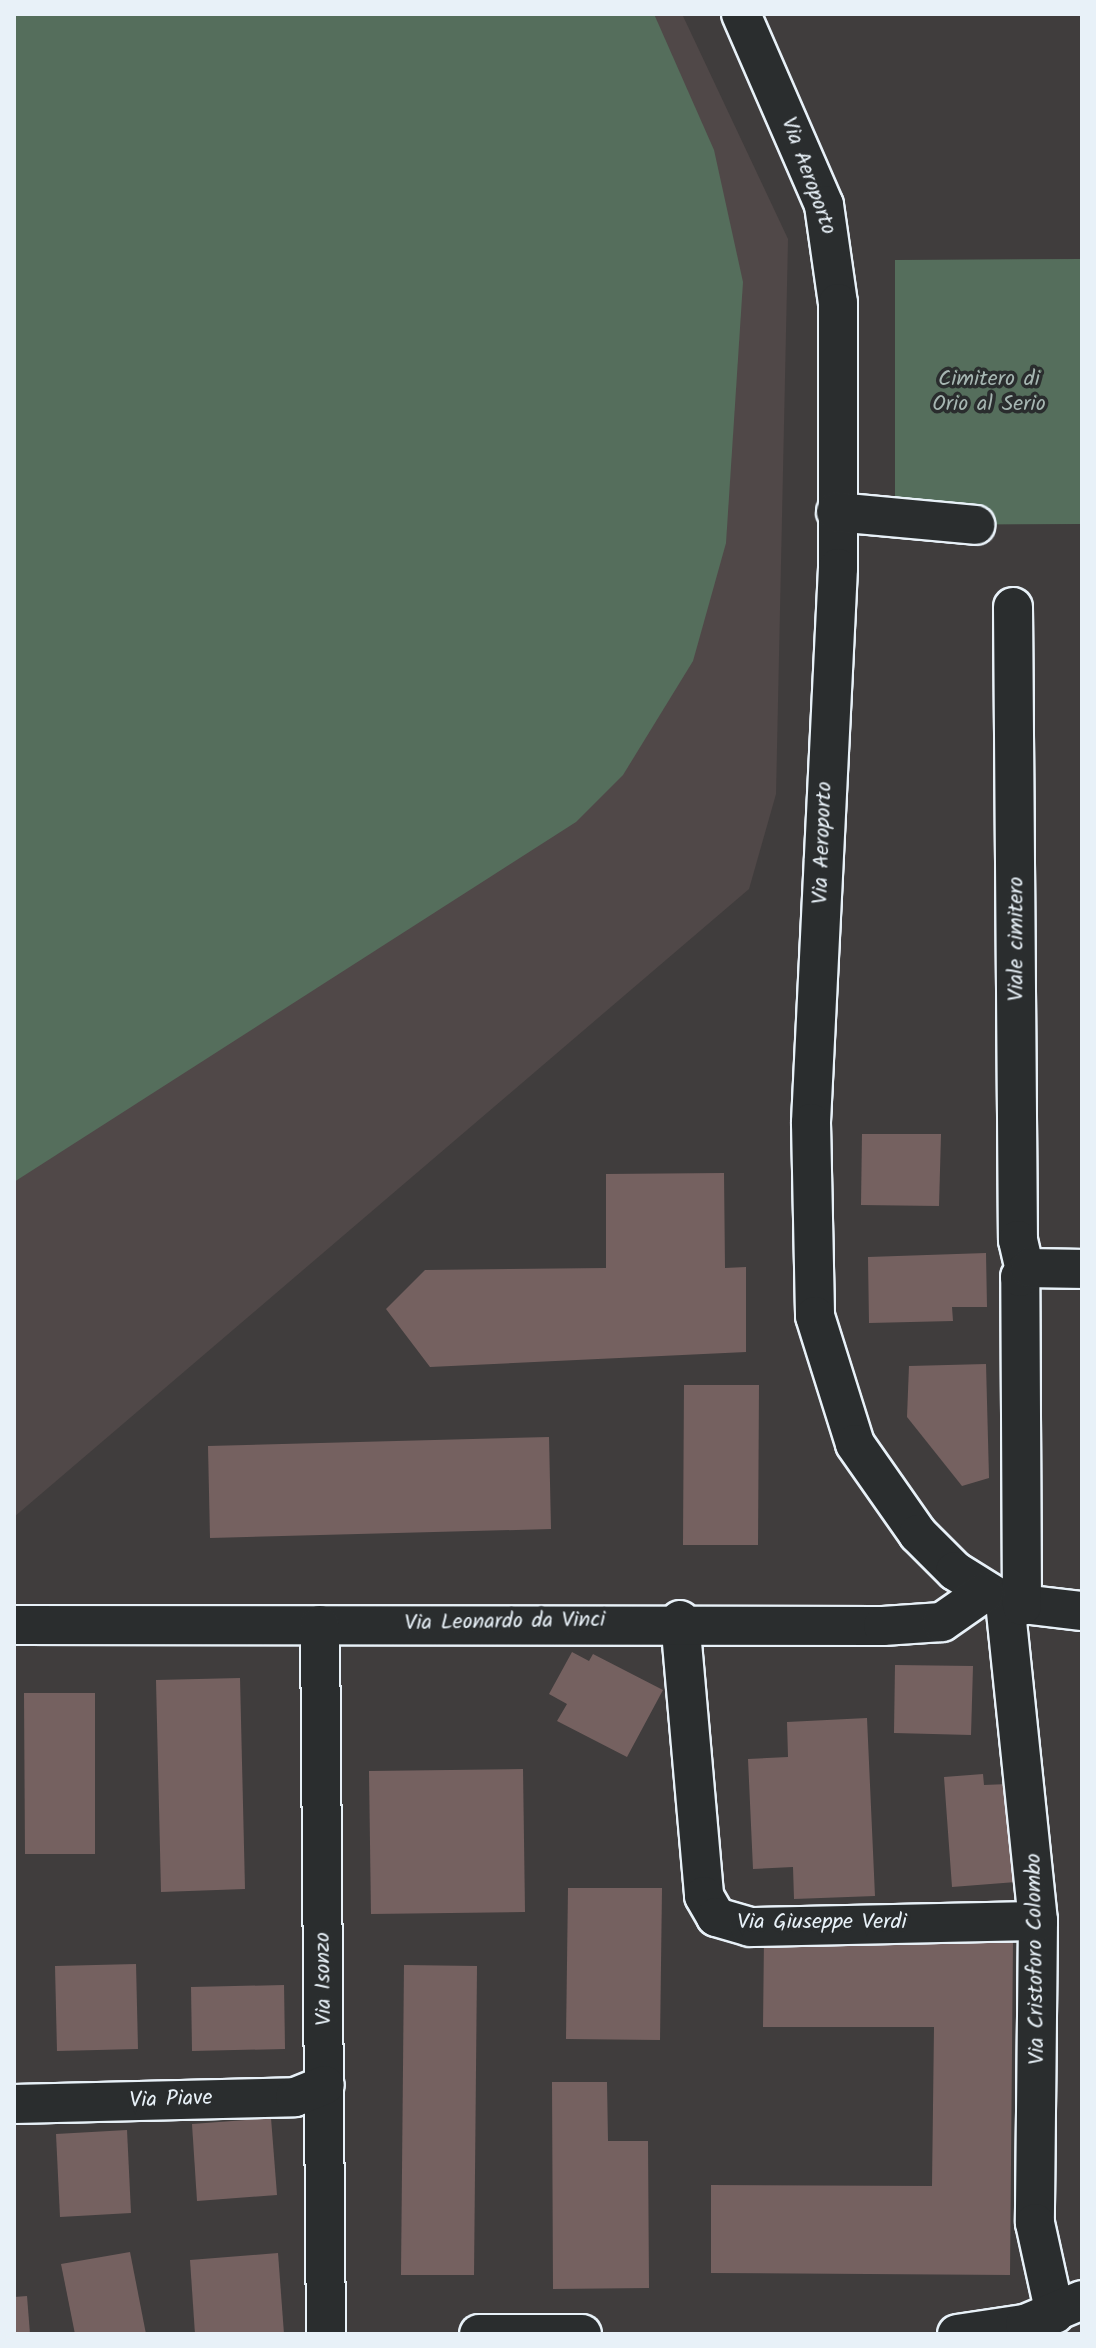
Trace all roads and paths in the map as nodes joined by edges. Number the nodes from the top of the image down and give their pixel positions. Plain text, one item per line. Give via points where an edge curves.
1 (741, 14) edge
2 (836, 512) junction
3 (975, 525) dead end
4 (1013, 607) dead end
5 (1082, 1269) edge
6 (1025, 1270) junction
7 (1004, 1600) junction
8 (1082, 1611) edge
9 (680, 1620) junction
10 (14, 1625) edge
11 (320, 1625) junction
12 (1038, 1921) junction
13 (325, 2085) junction
14 (14, 2104) edge
15 (1068, 2307) edge
16 (326, 2334) edge
17 (479, 2334) edge
18 (582, 2334) edge
19 (957, 2334) edge

1 - 2 street, Via Aeroporto via 805,154 832,243
2 - 3 street
2 - 7 street, Via Aeroporto via 811,1123 815,1316 837,1403 863,1457 918,1534
4 - 6 street, Viale cimitero via 1018,1240
5 - 6 street
6 - 7 street, Via Cristoforo Colombo
7 - 8 street
7 - 9 street, Via Leonardo da Vinci via 916,1624
7 - 12 street, Via Cristoforo Colombo
9 - 11 street, Via Leonardo da Vinci
9 - 12 street, Via Giuseppe Verdi via 704,1896 716,1917 750,1927
10 - 11 street, Via Leonardo da Vinci
11 - 13 street, Via Isonzo
12 - 15 street, Via Cristoforo Colombo via 1035,2223
13 - 14 street, Via Piave via 295,2097
13 - 16 street, Via Isonzo
15 - 19 street
17 - 18 street

